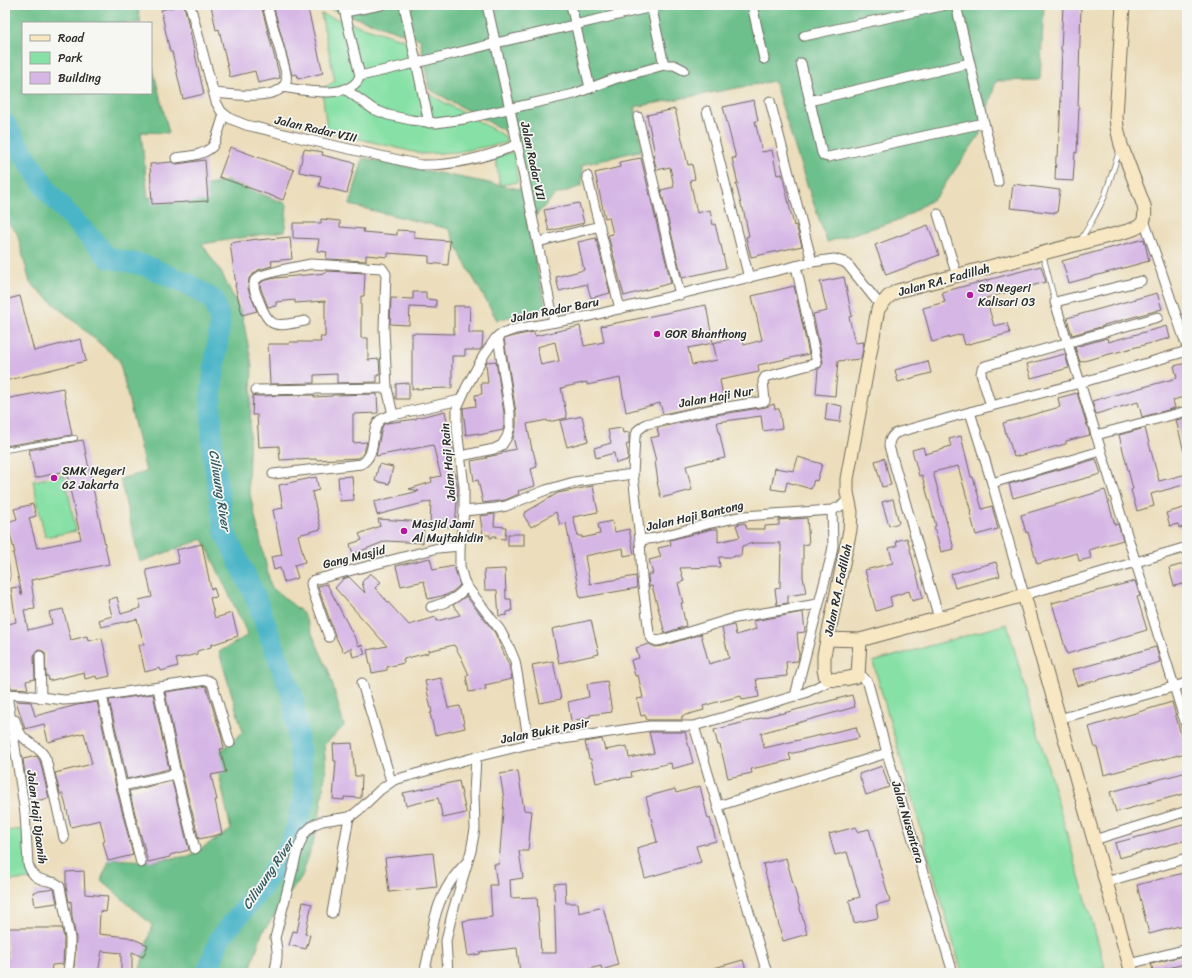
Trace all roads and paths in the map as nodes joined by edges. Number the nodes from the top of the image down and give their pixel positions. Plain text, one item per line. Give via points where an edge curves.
1 (190, 5) edge
2 (268, 5) edge
3 (381, 5) edge
4 (404, 5) edge
5 (487, 5) edge
6 (571, 5) edge
7 (661, 5) edge
8 (752, 5) edge
9 (946, 5) edge
10 (956, 5) edge
11 (1123, 5) edge
12 (651, 6) edge
13 (344, 9) edge
14 (575, 25) junction
15 (804, 36) dead end
16 (496, 43) junction
17 (764, 59) dead end
18 (416, 63) junction
19 (801, 63) dead end
20 (970, 63) junction
21 (664, 65) junction
22 (684, 70) dead end
23 (360, 76) junction
24 (282, 87) junction
25 (590, 88) junction
26 (345, 89) junction
27 (214, 93) junction
28 (770, 101) dead end
29 (809, 101) junction
30 (510, 109) junction
31 (707, 110) dead end
32 (224, 114) junction
33 (638, 117) dead end
34 (429, 122) junction
35 (984, 123) junction
36 (517, 145) junction
37 (1121, 145) junction
38 (176, 158) dead end
39 (587, 176) dead end
40 (998, 182) dead end
41 (938, 214) dead end
42 (1144, 220) junction
43 (600, 226) junction
44 (538, 242) junction
45 (1078, 244) junction
46 (1043, 254) junction
47 (812, 262) junction
48 (796, 266) junction
49 (957, 276) junction
50 (749, 278) junction
51 (1141, 281) dead end
52 (680, 295) junction
53 (1055, 302) junction
54 (880, 305) junction
55 (620, 309) junction
56 (1158, 317) dead end
57 (305, 321) dead end
58 (554, 322) junction
59 (498, 336) junction
60 (1068, 342) junction
61 (1187, 347) edge
62 (1187, 351) edge
63 (1080, 383) junction
64 (387, 388) junction
65 (256, 390) dead end
66 (460, 400) junction
67 (991, 406) junction
68 (1187, 411) edge
69 (970, 412) junction
70 (392, 415) junction
71 (1096, 435) junction
72 (75, 438) dead end
73 (5, 450) edge
74 (1101, 451) junction
75 (461, 456) junction
76 (273, 474) dead end
77 (633, 474) junction
78 (992, 483) junction
79 (848, 500) junction
80 (832, 510) junction
81 (464, 511) junction
82 (640, 540) junction
83 (460, 546) junction
84 (1187, 548) edge
85 (5, 559) edge
86 (1136, 563) junction
87 (5, 582) edge
88 (467, 586) junction
89 (1024, 595) junction
90 (818, 604) junction
91 (431, 607) dead end
92 (939, 618) junction
93 (329, 637) dead end
94 (828, 639) junction
95 (860, 640) junction
96 (40, 656) dead end
97 (858, 676) junction
98 (831, 680) junction
99 (362, 683) dead end
100 (1187, 683) edge
101 (1174, 687) junction
102 (158, 688) junction
103 (8, 694) edge
104 (102, 696) junction
105 (795, 696) junction
106 (41, 698) junction
107 (1059, 719) junction
108 (694, 726) junction
109 (1187, 728) edge
110 (230, 743) dead end
111 (529, 744) junction
112 (887, 753) junction
113 (476, 757) junction
114 (176, 774) junction
115 (391, 781) junction
116 (122, 786) junction
117 (718, 806) junction
118 (1187, 812) edge
119 (349, 817) junction
120 (64, 838) dead end
121 (1094, 840) junction
122 (195, 849) dead end
123 (1187, 858) edge
124 (468, 861) junction
125 (141, 863) dead end
126 (1106, 882) junction
127 (332, 913) dead end
128 (1187, 951) edge
129 (1131, 968) edge
130 (68, 973) edge
131 (274, 973) edge
132 (424, 973) edge
133 (448, 973) edge
134 (767, 973) edge
135 (953, 973) edge

1 - 27 street
2 - 24 street via 286,74 286,82
3 - 13 street
4 - 18 street
5 - 16 street, Jalan Radar VII
6 - 14 street
7 - 12 street
8 - 17 street
9 - 15 street
10 - 20 street
11 - 37 main road via 1116,116
12 - 14 street
12 - 21 street
13 - 23 street
14 - 16 street
14 - 25 street
16 - 18 street
16 - 30 street, Jalan Radar VII
18 - 23 street
18 - 34 street
19 - 29 street
20 - 29 street
20 - 35 street
21 - 22 street via 674,65
21 - 25 street
23 - 26 street via 359,80
24 - 26 street via 329,92
24 - 27 street via 262,95
25 - 30 street
26 - 34 street via 373,109 399,118
27 - 32 street via 218,107
28 - 47 street
29 - 35 street via 825,157
30 - 34 street via 458,120
30 - 36 street, Jalan Radar VII
31 - 50 street
32 - 36 street, Jalan Radar VIII via 238,122 264,129 421,165 459,163
32 - 38 street via 213,146 195,156
33 - 52 street
35 - 40 street
36 - 44 street, Jalan Radar VII
37 - 42 main road via 1143,202
37 - 45 lane via 1104,198
39 - 43 street
41 - 49 street
42 - 45 main road, Jalan RA. Fadillah via 1133,230
42 - 61 street
43 - 44 street
43 - 55 street
44 - 58 street, Jalan Radar VII
45 - 46 main road, Jalan RA. Fadillah
46 - 49 main road, Jalan RA. Fadillah
46 - 53 lane
47 - 48 street, Jalan Radar Baru
47 - 54 street, Jalan Radar Baru via 834,259 844,262
48 - 50 street, Jalan Radar Baru
48 - 77 street, Jalan Haji Nur via 817,363 765,377 765,401 646,424 638,430 635,437
49 - 54 main road, Jalan RA. Fadillah via 897,291
50 - 52 street, Jalan Radar Baru
51 - 53 street
52 - 55 street, Jalan Radar Baru
53 - 60 street
54 - 79 main road, Jalan RA. Fadillah via 847,479
55 - 58 street, Jalan Radar Baru
56 - 60 street
57 - 64 street via 273,324 264,313 254,280 267,274 311,264 382,268 386,274 384,328
58 - 59 street, Jalan Radar Baru via 512,330
59 - 66 street via 484,355
59 - 75 street via 510,413 507,437 502,446
60 - 63 street
60 - 67 street via 988,364 983,368 981,374
62 - 63 street
63 - 67 street
63 - 71 street
64 - 65 street
64 - 70 street
66 - 70 street
66 - 75 street, Jalan Haji Rain via 457,419
67 - 69 street
68 - 71 street
69 - 78 street
69 - 92 street via 896,433 891,436 889,443
70 - 76 street via 378,424 369,456 361,464
71 - 74 street
72 - 73 lane
74 - 78 street
74 - 86 street
75 - 81 street, Jalan Haji Rain
77 - 81 street via 574,482 506,506
77 - 82 street, Jalan Haji Bantong
78 - 89 street
79 - 80 street, Jalan Haji Bantong
79 - 94 main road, Jalan RA. Fadillah via 851,517 849,536
80 - 82 street, Jalan Haji Bantong via 744,516
80 - 90 street via 833,546
81 - 83 street, Jalan Haji Rain
82 - 90 street via 649,632 654,640 662,640 731,619
83 - 88 street, Jalan Haji Rain via 460,567
83 - 93 street, Gang Masjid via 438,548 314,580 311,583 312,589
84 - 86 street
85 - 87 lane via 8,576
86 - 89 street
86 - 101 street
88 - 91 street via 460,595 449,602
88 - 111 street, Jalan Haji Rain via 506,640 515,661
89 - 92 main road
89 - 107 main road
90 - 105 street
92 - 95 main road
94 - 95 main road
94 - 98 main road, Jalan RA. Fadillah via 824,670 825,677
95 - 97 main road
96 - 106 street
97 - 98 main road
97 - 112 street, Jalan Nusantara via 863,677 868,683
98 - 105 street, Jalan Bukit Pasir
99 - 115 street
100 - 101 street
101 - 107 street
101 - 109 street
102 - 104 street
102 - 110 street via 204,680 211,682
102 - 114 street
103 - 106 street
103 - 120 street via 20,734 41,751 46,759
103 - 130 street, Jalan Haji Djaanih via 25,812 28,864 36,877 57,883 60,888 70,938
104 - 106 street via 78,700
104 - 116 street
105 - 108 street, Jalan Bukit Pasir
107 - 121 main road
108 - 111 street, Jalan Bukit Pasir via 650,726
108 - 117 street
111 - 113 street, Jalan Bukit Pasir
112 - 117 street
112 - 135 street, Jalan Nusantara
113 - 115 street, Jalan Bukit Pasir
113 - 124 street via 475,829
114 - 116 street
114 - 122 street
115 - 119 street
116 - 125 street
117 - 134 street
118 - 121 street
119 - 127 street
119 - 131 street via 322,821 311,826 301,840 275,938 278,960
121 - 126 main road
123 - 126 street
124 - 132 street via 454,876 442,896
124 - 133 street via 446,941
126 - 129 main road
128 - 129 street

